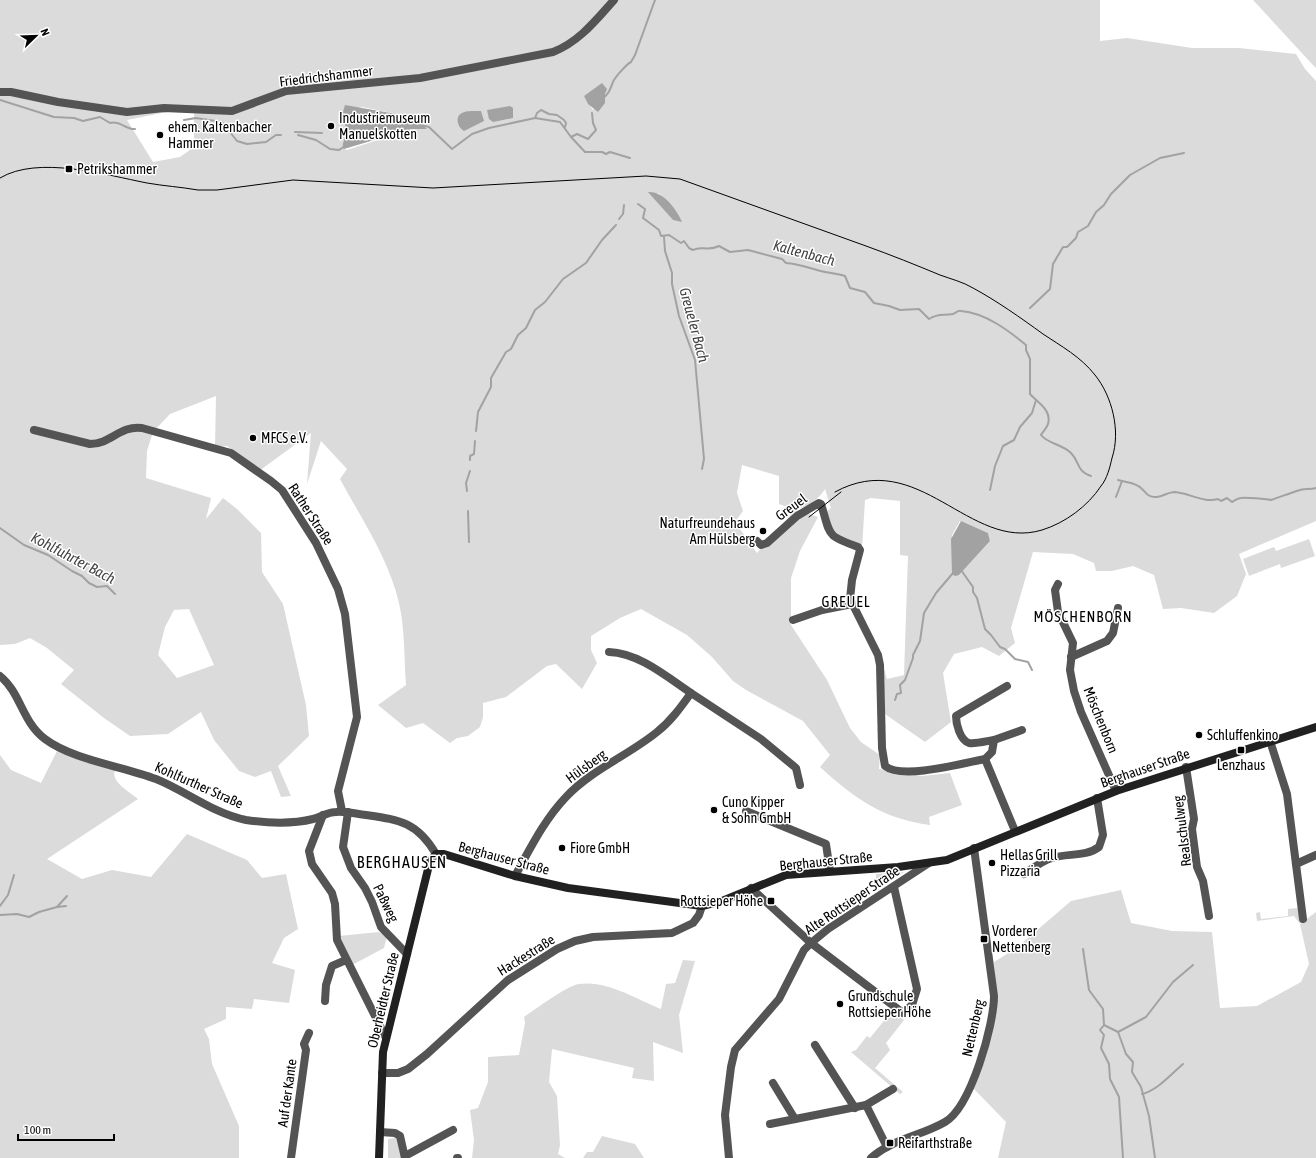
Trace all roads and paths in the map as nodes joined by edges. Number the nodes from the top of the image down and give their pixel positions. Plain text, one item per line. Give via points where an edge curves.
1 (614, 0) edge
2 (0, 92) edge
3 (34, 430) dead end
4 (757, 541) dead end
5 (1058, 584) dead end
6 (852, 604) junction
7 (1118, 608) dead end
8 (793, 620) dead end
9 (609, 652) dead end
10 (1071, 657) junction
11 (0, 676) edge
12 (1007, 686) dead end
13 (691, 693) junction
14 (1316, 727) edge
15 (1022, 730) dead end
16 (994, 740) junction
17 (1270, 741) junction
18 (985, 759) junction
19 (1186, 767) junction
20 (800, 785) dead end
21 (1116, 791) junction
22 (1097, 798) junction
23 (746, 811) dead end
24 (345, 812) junction
25 (323, 815) junction
26 (1015, 831) junction
27 (974, 848) junction
28 (436, 854) junction
29 (1316, 855) edge
30 (929, 863) junction
31 (1296, 864) junction
32 (830, 871) junction
33 (1024, 874) dead end
34 (515, 876) junction
35 (894, 887) junction
36 (751, 888) junction
37 (702, 906) junction
38 (1209, 916) dead end
39 (1303, 919) dead end
40 (811, 943) junction
41 (407, 954) junction
42 (346, 960) junction
43 (325, 1001) dead end
44 (309, 1033) dead end
45 (386, 1038) junction
46 (815, 1045) dead end
47 (382, 1073) junction
48 (772, 1083) dead end
49 (893, 1089) dead end
50 (866, 1106) junction
51 (855, 1108) junction
52 (795, 1119) junction
53 (770, 1124) dead end
54 (453, 1130) dead end
55 (380, 1132) junction
56 (887, 1147) junction
57 (405, 1157) edge
58 (291, 1158) edge
59 (379, 1158) edge
60 (729, 1158) edge
61 (871, 1158) edge

1 - 2 street, Friedrichshammer via 567,47 553,52 420,78 286,91 232,111 164,108 127,112
3 - 24 street, Rather Straße via 98,444 132,427 142,428 231,453 282,490 316,543 338,589 345,614 357,717 338,791
4 - 6 street, Greuel via 761,545 767,544 797,516 821,504 825,522 834,537 860,550 850,594
5 - 10 street, Möschenborn via 1055,590 1058,612 1073,643
6 - 8 street via 822,610
6 - 18 street, Greuel via 878,655 881,669 882,748 886,767 916,772
7 - 10 street via 1113,633 1107,641
9 - 13 street via 622,652
10 - 21 street, Möschenborn via 1070,670 1081,712
11 - 25 street, Kohlfurther Straße via 15,693 22,712 33,729 58,747 155,779 220,811 246,820 297,821
12 - 16 street via 956,716 956,723 963,739 969,743
13 - 20 street via 761,739 796,768
13 - 34 street, Hülsberg via 675,715 657,732 582,783 566,797 537,836
14 - 17 street, Berghauser Straße
15 - 16 street
16 - 18 street via 992,752
17 - 19 street, Berghauser Straße
17 - 31 street via 1287,794
18 - 26 street
19 - 21 street, Berghauser Straße
19 - 38 street, Realschulweg via 1194,819 1192,829 1196,859
21 - 22 street, Berghauser Straße
22 - 26 street, Berghauser Straße
22 - 33 street, Berghauser Straße via 1103,835 1099,847 1089,852 1041,862
23 - 32 street via 826,844
24 - 25 street, Kohlfurther Straße
24 - 28 street, Kohlfurther Straße via 382,817 414,827 427,839
24 - 41 street, Paßweg via 344,853 369,895 381,927
25 - 42 street via 309,851 309,858 332,893 336,904 337,940
26 - 27 street, Berghauser Straße
27 - 30 street, Berghauser Straße via 953,858
27 - 56 street, Nettenberg via 994,982 993,1011 988,1030 970,1088 958,1110 946,1122
28 - 34 street, Berghauser Straße
28 - 41 street, Oberheidter Straße via 430,861
29 - 31 street
30 - 32 street, Berghauser Straße
30 - 35 street, Alte Rottsieper Straße
31 - 39 street
32 - 36 street, Berghauser Straße via 786,875
34 - 37 street, Berghauser Straße via 599,893
35 - 40 street, Alte Rottsieper Straße via 828,929
35 - 40 street via 917,989 908,1010 903,1013
36 - 37 street, Berghauser Straße via 722,901
36 - 40 street
37 - 47 street, Hackestraße via 693,923 672,934 593,937 557,949 508,980 408,1069 398,1073
40 - 60 street, Alte Rottsieper Straße via 804,950 779,999 735,1050 726,1115
41 - 45 street, Oberheidter Straße
42 - 43 street via 332,966 326,985
42 - 45 street
44 - 58 street, Auf der Kante via 304,1044 306,1050
45 - 47 street, Oberheidter Straße
46 - 51 street
47 - 55 street, Oberheidter Straße
48 - 52 street
49 - 50 street
50 - 51 street
50 - 56 street
51 - 52 street
52 - 53 street
54 - 57 street
55 - 57 street via 400,1136
55 - 59 street, Oberheidter Straße
56 - 61 street, Nettenberg

